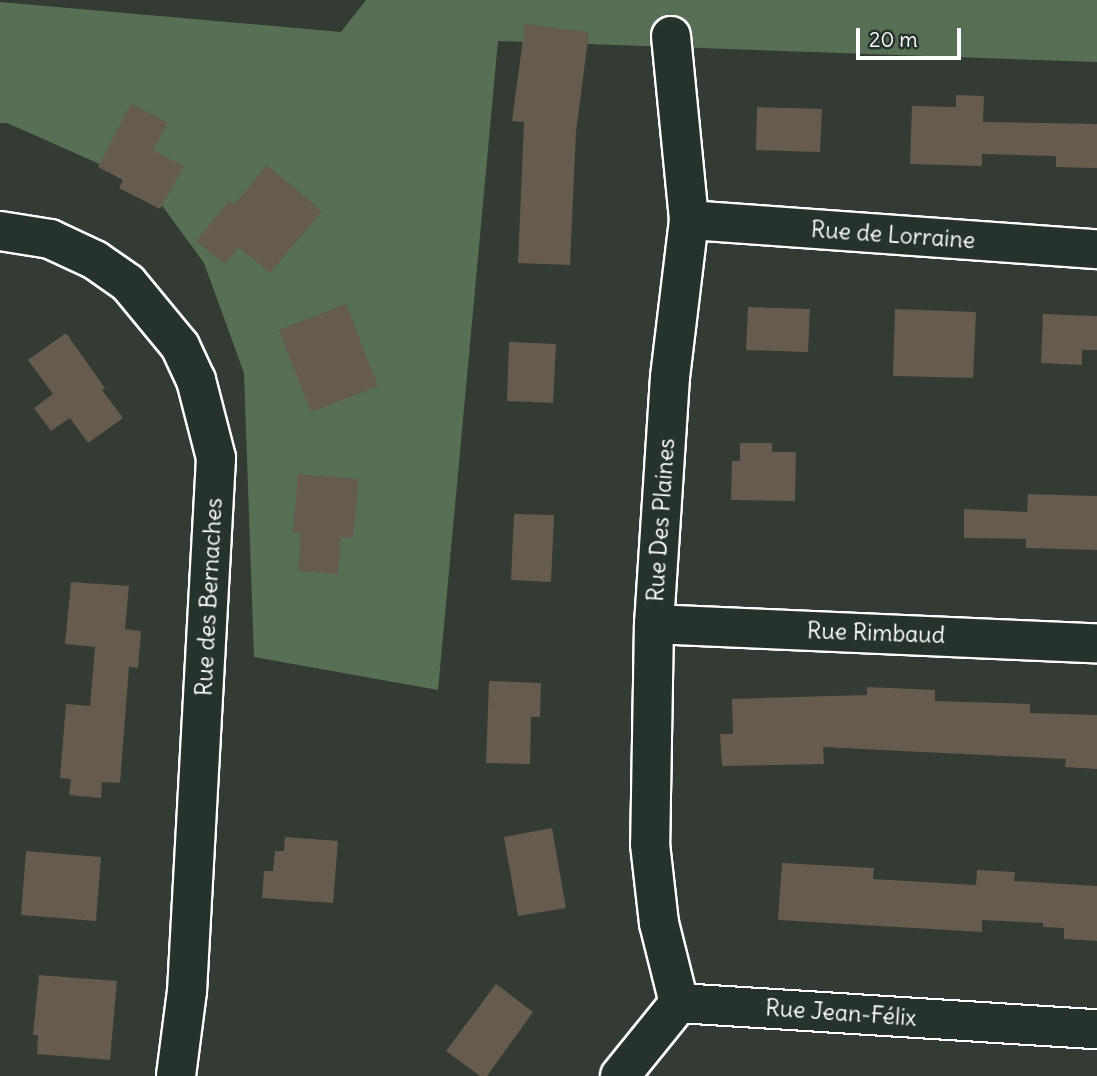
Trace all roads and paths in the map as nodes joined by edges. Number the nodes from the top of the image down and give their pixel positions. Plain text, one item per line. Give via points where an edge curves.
1 (671, 36) dead end
2 (689, 220) junction
3 (0, 231) edge
4 (1097, 249) edge
5 (654, 624) junction
6 (1097, 643) edge
7 (679, 1003) junction
8 (1097, 1029) edge
9 (176, 1076) edge
10 (620, 1076) edge

1 - 2 street, Rue Des Plaines
2 - 4 street, Rue de Lorraine
2 - 5 street, Rue Des Plaines via 670,377
3 - 9 street, Rue des Bernaches via 50,239 95,260 128,284 180,346 196,380 216,458 187,991
5 - 6 street, Rue Rimbaud
5 - 7 street, Rue Des Plaines via 649,844 659,923
7 - 8 street, Rue Jean-Félix
7 - 10 street

